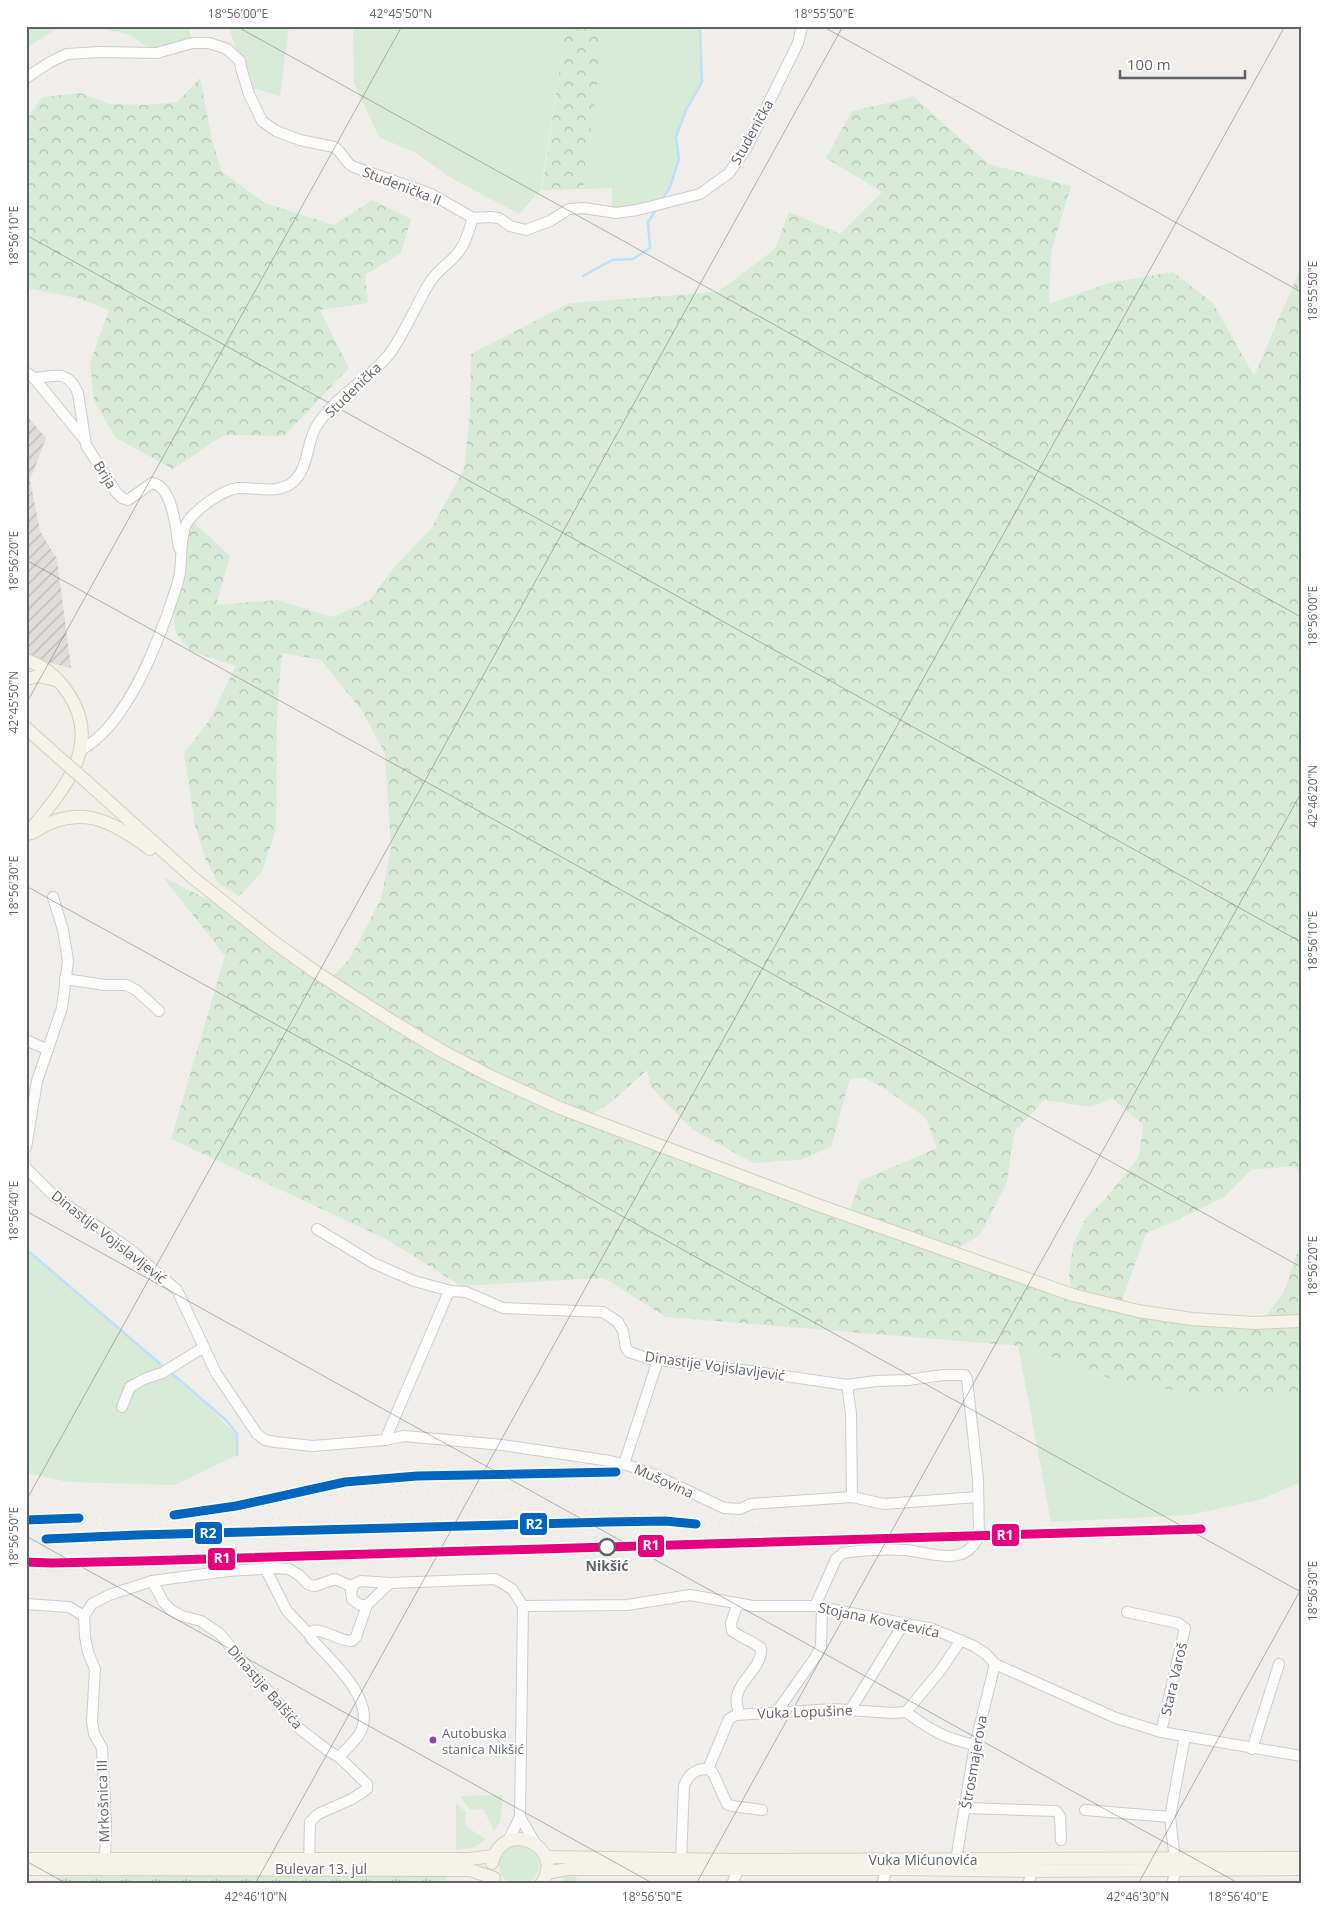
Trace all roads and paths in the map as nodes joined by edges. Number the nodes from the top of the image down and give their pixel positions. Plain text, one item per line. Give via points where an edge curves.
1 (802, 26) edge
2 (26, 78) edge
3 (473, 218) junction
4 (30, 375) edge
5 (84, 440) junction
6 (180, 558) junction
7 (26, 660) edge
8 (26, 679) edge
9 (59, 682) junction
10 (26, 720) edge
11 (26, 728) edge
12 (81, 750) junction
13 (60, 758) junction
14 (26, 836) edge
15 (173, 861) junction
16 (53, 897) dead end
17 (65, 979) junction
18 (159, 1011) dead end
19 (26, 1040) edge
20 (48, 1050) junction
21 (26, 1148) edge
22 (26, 1168) edge
23 (318, 1229) dead end
24 (451, 1291) junction
25 (1301, 1321) edge
26 (204, 1347) junction
27 (658, 1360) junction
28 (847, 1385) junction
29 (122, 1407) dead end
30 (385, 1440) junction
31 (624, 1464) junction
32 (977, 1497) junction
33 (852, 1498) junction
34 (265, 1568) junction
35 (152, 1581) junction
36 (390, 1583) junction
37 (353, 1587) junction
38 (738, 1603) junction
39 (26, 1604) edge
40 (368, 1605) junction
41 (523, 1606) junction
42 (818, 1607) junction
43 (1126, 1612) dead end
44 (84, 1616) junction
45 (904, 1624) junction
46 (310, 1635) junction
47 (961, 1640) junction
48 (994, 1664) junction
49 (1279, 1664) dead end
50 (851, 1709) junction
51 (906, 1712) junction
52 (776, 1713) junction
53 (740, 1714) junction
54 (1161, 1732) junction
55 (1185, 1736) junction
56 (975, 1745) junction
57 (1252, 1749) junction
58 (1301, 1756) edge
59 (339, 1757) junction
60 (708, 1769) junction
61 (966, 1808) junction
62 (762, 1810) dead end
63 (1084, 1810) dead end
64 (520, 1817) junction
65 (1170, 1817) junction
66 (1061, 1840) dead end
67 (508, 1841) junction
68 (535, 1843) junction
69 (493, 1856) junction
70 (546, 1857) junction
71 (1301, 1858) edge
72 (26, 1859) edge
73 (104, 1859) junction
74 (681, 1860) junction
75 (956, 1860) junction
76 (309, 1864) junction
77 (887, 1864) junction
78 (1176, 1864) junction
79 (736, 1865) junction
80 (1034, 1865) junction
81 (1301, 1868) edge
82 (26, 1869) edge
83 (544, 1878) edge
84 (496, 1881) edge
85 (732, 1884) edge
86 (882, 1884) edge
87 (1028, 1884) edge
88 (1172, 1884) edge

1 - 3 street, Studenička via 798,44 746,149 728,173 700,194 616,213 569,209 526,230 490,216
2 - 3 street, Studenička II via 67,54 156,53 192,43 227,49 240,62 249,94 262,121 276,131 334,147 354,167 431,194
3 - 6 street, Studenička via 459,251 436,273 387,357 339,399 316,427 300,474 279,488 234,489 215,497 187,522
4 - 5 street
4 - 5 street, Brija via 64,376 75,387
5 - 6 street, Brija via 122,498 133,498 152,483 168,496
6 - 12 street, Studenička via 174,595 160,636 135,690 101,734
7 - 9 main road
8 - 9 main road via 41,676
9 - 12 main road via 78,712 82,730
10 - 13 main road
11 - 13 main road
12 - 14 main road via 70,777
13 - 15 main road, bridge
14 - 15 main road via 61,819 96,818 122,828 151,850
15 - 25 main road via 288,953 395,1023 474,1068 574,1114 839,1213 1074,1295 1180,1318
16 - 17 street via 68,960
17 - 18 street via 126,985
17 - 20 street via 62,1008
19 - 20 street
20 - 21 street via 37,1081
22 - 26 street, Dinastije Vojislavljević via 54,1196 130,1250 177,1290
23 - 24 street via 373,1263 414,1281
24 - 27 street, Dinastije Vojislavljević via 466,1292 502,1308 603,1312 618,1322 629,1352
24 - 30 street
26 - 29 street via 162,1373 130,1387
26 - 30 street, Dinastije Vojislavljević via 216,1373 257,1434 266,1440 313,1446
27 - 28 street, Dinastije Vojislavljević
27 - 31 street
28 - 32 street, Dinastije Vojislavljević via 876,1380 965,1375 977,1470
28 - 33 street via 851,1413
30 - 31 street, Mušovina via 404,1436 502,1445
31 - 33 street, Mušovina via 724,1508
32 - 33 street via 884,1504
32 - 42 street via 979,1535 966,1552 946,1556 905,1550 843,1553 836,1559
34 - 35 street
34 - 37 street via 289,1569 309,1585 316,1586 335,1579
34 - 46 street via 287,1611
35 - 44 street via 109,1594 92,1604
35 - 59 street, Dinastije Balšića via 171,1610 201,1621 220,1634 300,1729
36 - 37 street via 361,1581
36 - 40 street
36 - 41 street via 495,1579 512,1589
37 - 40 street via 352,1599 360,1605
38 - 41 street, Stojana Kovačevića via 690,1595 627,1605
38 - 42 street, Stojana Kovačevića
38 - 53 street via 732,1630 761,1648 762,1656 736,1697
39 - 44 street via 69,1608
40 - 46 street via 352,1641 343,1641 317,1630
41 - 64 street
42 - 45 street, Stojana Kovačevića
42 - 52 street via 821,1646
43 - 54 street, Stara Varoš via 1178,1623 1185,1628
44 - 73 street, Mrkošnica III via 88,1652 95,1669 92,1721 94,1734 102,1748 106,1822
45 - 47 street, Stojana Kovačevića via 933,1629
45 - 50 street
46 - 59 street via 353,1686 365,1710 360,1733
47 - 48 street, Stojana Kovačevića via 986,1654
47 - 51 street
48 - 54 street, Stojana Kovačevića via 1116,1718
48 - 56 street, Štrosmajerova
49 - 57 street
50 - 51 street, Vuka Lopušine
50 - 52 street, Vuka Lopušine
51 - 56 street via 934,1732
52 - 53 street, Vuka Lopušine
53 - 60 street, Vuka Lopušine via 729,1719
54 - 55 street, Stojana Kovačevića
55 - 57 street, Stojana Kovačevića
55 - 65 street
56 - 61 street, Štrosmajerova
57 - 58 street, Stojana Kovačevića
59 - 76 street, Dinastije Balšića via 367,1784 367,1789 313,1817 309,1824
60 - 62 street via 727,1804
60 - 74 street via 692,1773 684,1786
61 - 66 street via 1056,1811 1060,1816
61 - 75 street, Štrosmajerova
63 - 65 street
64 - 67 street
64 - 68 street
65 - 78 street
67 - 68 main road via 517,1838
67 - 69 main road
68 - 70 main road
69 - 76 main road, Bulevar 13. jul
69 - 84 main road via 492,1871
70 - 74 main road, Vuka Mićunovića
70 - 83 main road
71 - 78 main road, Vuka Mićunovića
72 - 73 main road, Bulevar 13. jul
73 - 76 main road, Bulevar 13. jul
74 - 79 main road, Vuka Mićunovića
75 - 77 main road, Vuka Mićunovića
75 - 80 main road, Vuka Mićunovića
76 - 82 main road, Bulevar 13. jul
76 - 84 main road, Bulevar 13. jul via 470,1870
77 - 79 main road, Vuka Mićunovića
77 - 80 main road, Vuka Mićunovića
77 - 86 street
78 - 80 main road, Vuka Mićunovića
78 - 81 main road, Vuka Mićunovića
78 - 88 street
79 - 83 main road, Vuka Mićunovića via 563,1869
79 - 85 street
80 - 87 street

